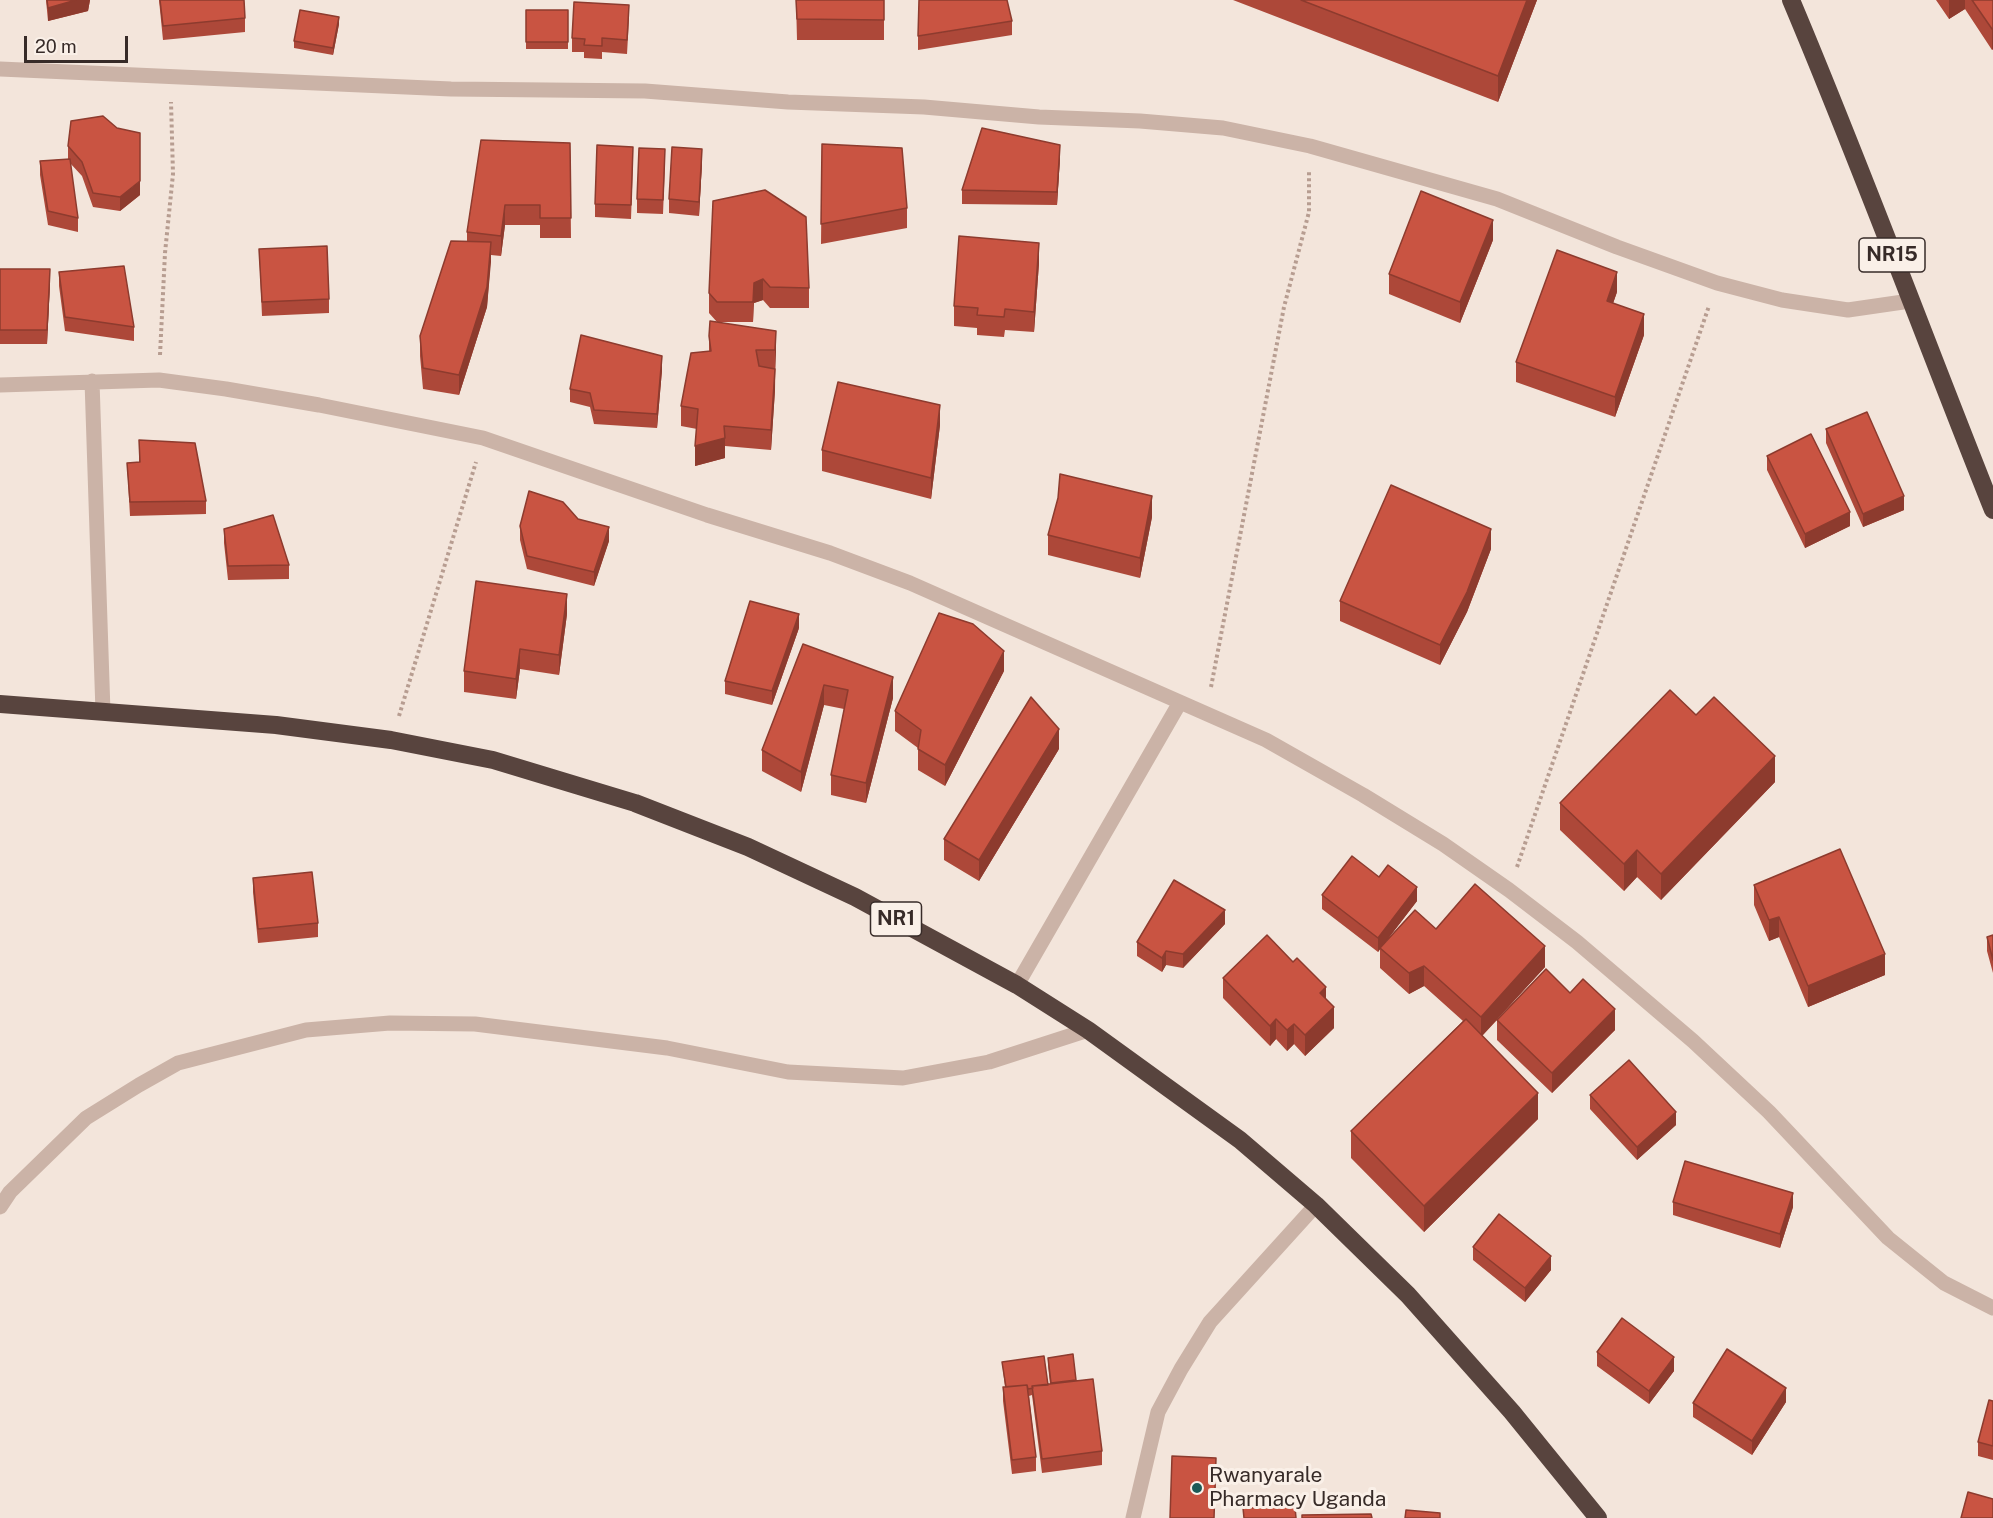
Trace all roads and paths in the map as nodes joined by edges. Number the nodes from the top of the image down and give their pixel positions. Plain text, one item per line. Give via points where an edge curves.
1 (1791, 0) edge
2 (0, 69) edge
3 (171, 75) junction
4 (1310, 146) junction
5 (1717, 283) junction
6 (1910, 301) junction
7 (159, 380) junction
8 (92, 381) junction
9 (0, 385) edge
10 (483, 438) junction
11 (1993, 510) edge
12 (0, 704) edge
13 (1179, 704) junction
14 (103, 712) junction
15 (1205, 715) junction
16 (392, 740) junction
17 (1509, 890) junction
18 (1017, 985) junction
19 (1088, 1029) junction
20 (1316, 1205) junction
21 (0, 1207) edge
22 (1993, 1308) edge
23 (1133, 1518) edge
24 (1598, 1518) edge

1 - 6 highway, NR15 via 1837,108
2 - 3 street
3 - 4 street via 451,89 645,91 1140,120 1222,128
3 - 7 path via 173,174
4 - 5 street via 1497,199
4 - 15 path via 1309,212 1284,308
5 - 6 street via 1782,300 1848,310
5 - 17 path
6 - 11 highway, NR15
7 - 8 street
7 - 10 street via 319,405
8 - 9 street
8 - 14 street
10 - 13 street via 830,553 1106,669
10 - 16 path
12 - 14 highway, NR1
13 - 15 street
13 - 18 street
14 - 16 highway, NR1 via 276,725
15 - 17 street via 1266,740 1362,795
16 - 18 highway, NR1 via 493,760 635,802 748,847 855,897
17 - 22 street via 1693,1041 1768,1112 1888,1238 1944,1283
18 - 19 highway, NR1
19 - 20 highway, NR1 via 1240,1140
19 - 21 street via 989,1062 903,1078 788,1072 667,1048 476,1024 390,1023 306,1030 178,1063 139,1085 86,1118 10,1192
20 - 23 street via 1210,1322 1181,1369 1158,1412
20 - 24 highway, NR1 via 1408,1295 1512,1412

